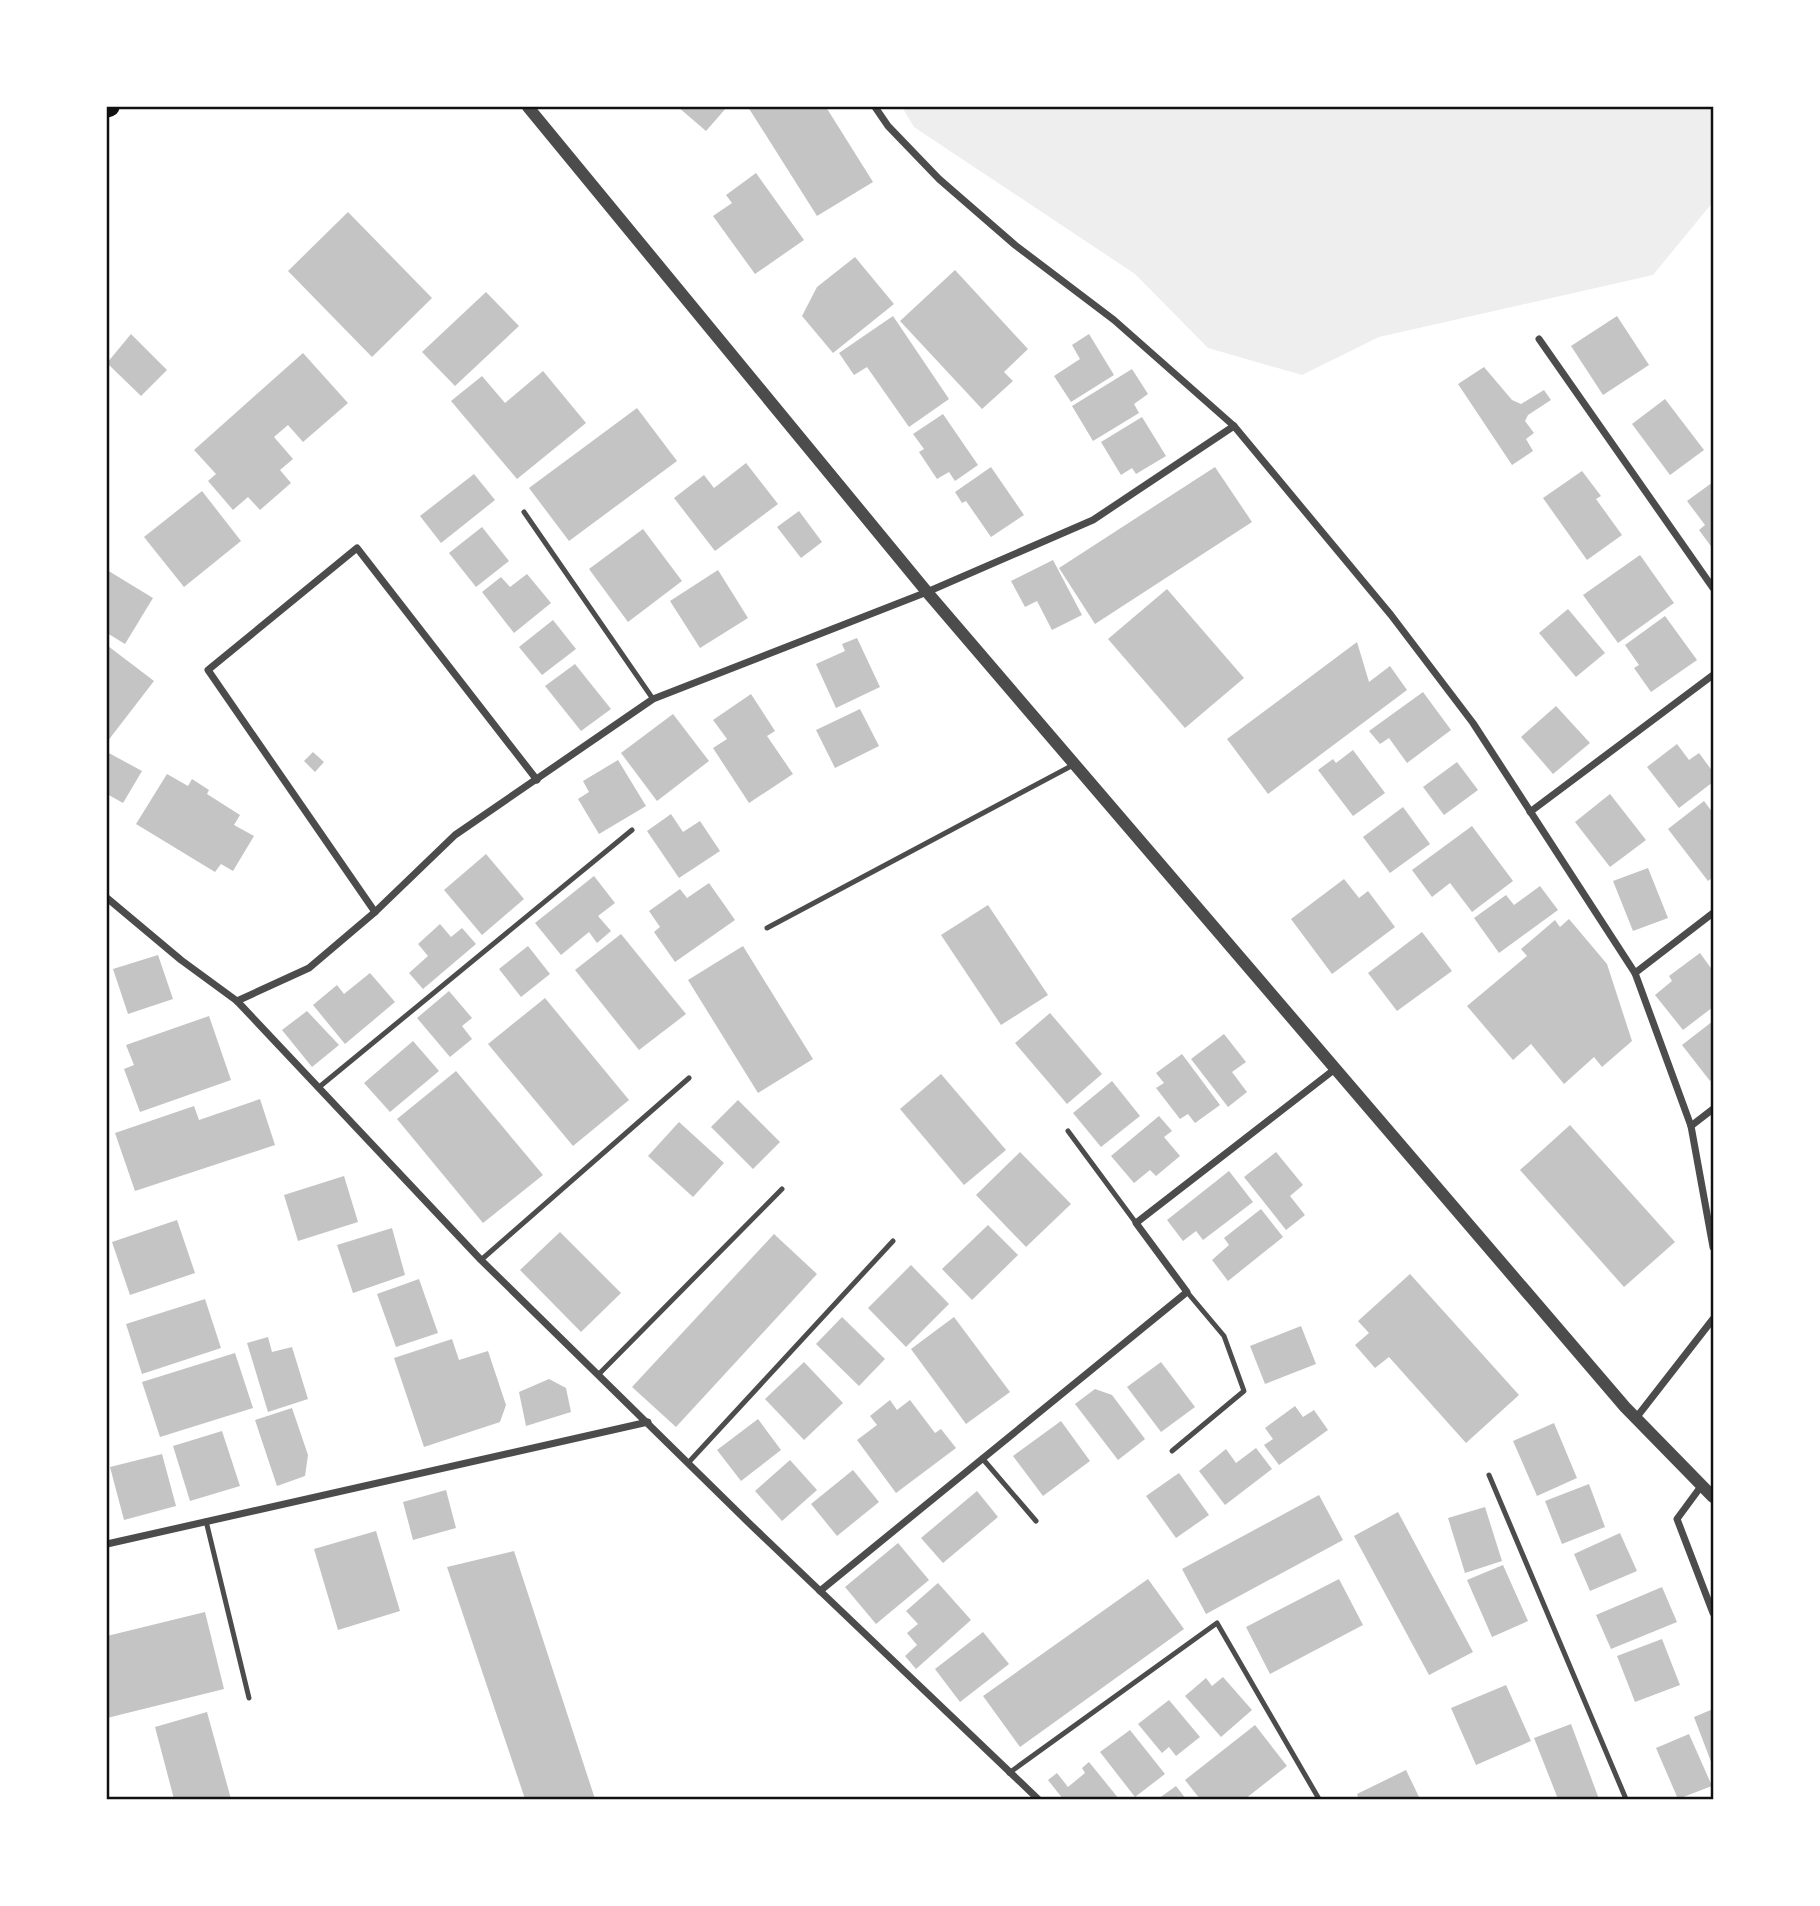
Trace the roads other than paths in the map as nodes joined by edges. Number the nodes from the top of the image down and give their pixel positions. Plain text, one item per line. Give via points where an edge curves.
1 (528, 107) edge
2 (875, 107) edge
3 (1539, 339) dead end
4 (1234, 426) junction
5 (524, 512) dead end
6 (1713, 588) edge
7 (927, 592) junction
8 (1713, 675) edge
9 (653, 699) junction
10 (1075, 764) junction
11 (537, 780) junction
12 (1530, 812) junction
13 (632, 830) dead end
14 (107, 898) edge
15 (375, 912) junction
16 (1713, 913) edge
17 (767, 928) dead end
18 (1635, 973) junction
19 (237, 1001) junction
20 (1335, 1069) junction
21 (689, 1078) dead end
22 (318, 1088) junction
23 (1713, 1109) edge
24 (1691, 1126) junction
25 (1068, 1131) dead end
26 (782, 1189) dead end
27 (1136, 1223) junction
28 (893, 1241) dead end
29 (1713, 1247) edge
30 (481, 1260) junction
31 (1187, 1292) junction
32 (1713, 1319) edge
33 (599, 1374) junction
34 (1636, 1418) junction
35 (648, 1422) junction
36 (1172, 1451) dead end
37 (982, 1458) junction
38 (688, 1463) junction
39 (1489, 1475) dead end
40 (1702, 1485) junction
41 (1713, 1496) edge
42 (206, 1521) junction
43 (1036, 1521) dead end
44 (107, 1544) edge
45 (820, 1591) junction
46 (1713, 1613) edge
47 (249, 1698) dead end
48 (1009, 1773) junction
49 (1038, 1799) edge
50 (1319, 1799) edge
51 (1626, 1799) edge

1 - 7 street
2 - 4 street via 939,179 1015,245 1114,320
3 - 6 street
4 - 7 street via 1093,520
4 - 12 street via 1391,615 1473,723
5 - 9 lane
7 - 9 street
7 - 10 street
8 - 12 street
9 - 11 street
10 - 17 lane
10 - 20 street
11 - 15 street via 455,835
11 - 15 street via 357,548 208,670
12 - 18 street
13 - 22 lane
14 - 19 street
15 - 19 street via 309,968
16 - 18 street
18 - 24 street
19 - 22 street
20 - 27 street
20 - 34 street
21 - 30 lane
22 - 30 street
23 - 24 street
24 - 29 street
25 - 27 lane
26 - 33 lane
27 - 31 street
28 - 38 lane
30 - 33 street
31 - 36 lane via 1224,1336 1244,1391
31 - 37 street
32 - 34 street
33 - 35 street
34 - 40 street
35 - 38 street
35 - 42 street
37 - 43 lane
37 - 45 street
38 - 45 street
39 - 51 lane
40 - 41 street
40 - 46 street via 1677,1519
42 - 44 street
42 - 47 lane
45 - 48 street
48 - 49 street
48 - 50 lane via 1217,1623

